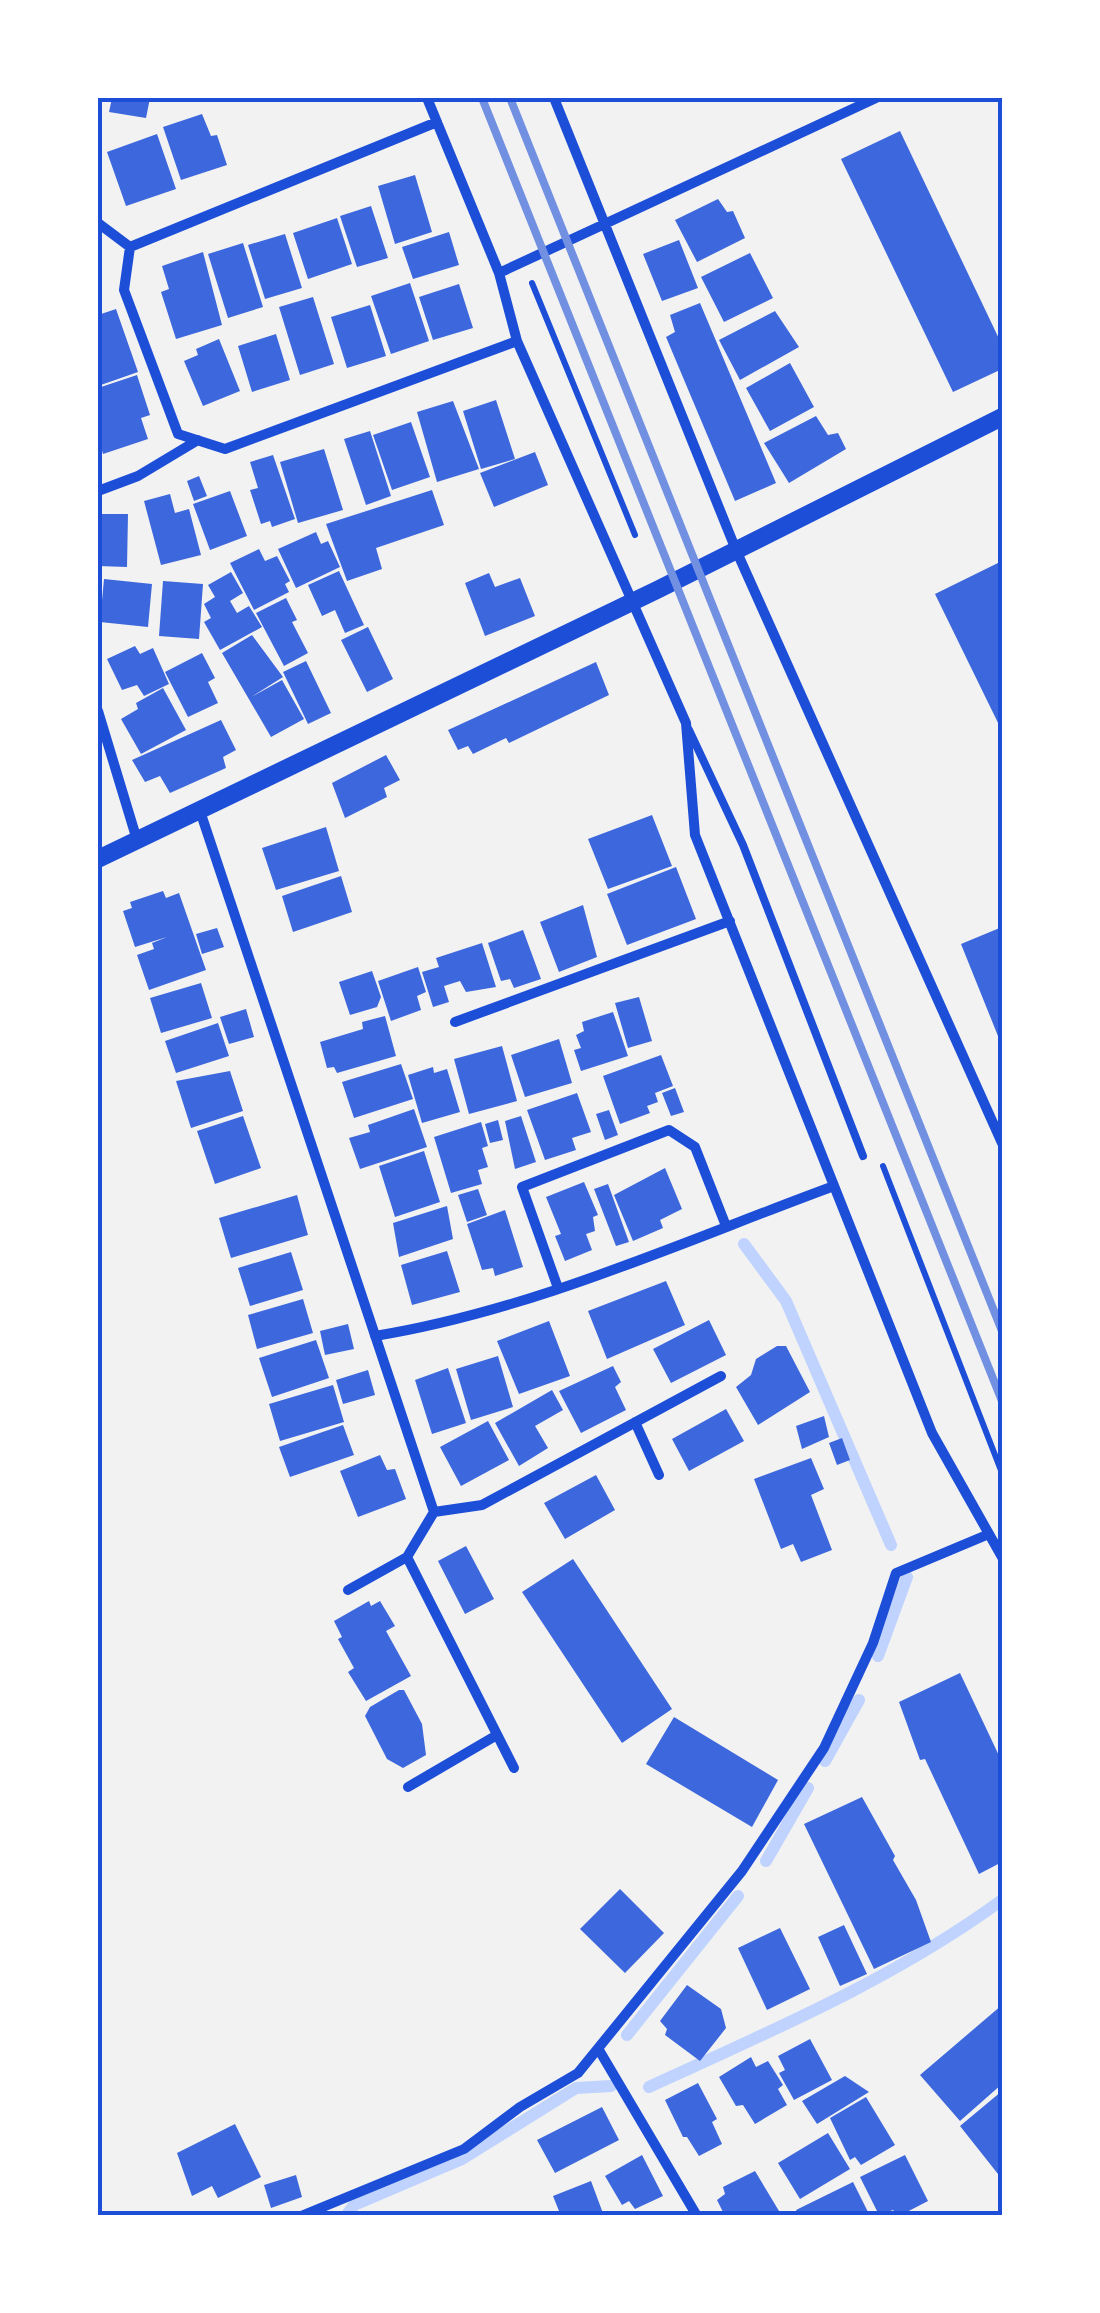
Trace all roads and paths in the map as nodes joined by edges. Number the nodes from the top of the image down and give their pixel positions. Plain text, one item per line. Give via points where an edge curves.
1 (426, 98) edge
2 (554, 98) edge
3 (876, 98) edge
4 (436, 122) junction
5 (98, 223) edge
6 (604, 224) junction
7 (130, 247) junction
8 (499, 273) junction
9 (517, 341) junction
10 (1002, 418) edge
11 (198, 440) junction
12 (98, 491) edge
13 (736, 550) junction
14 (632, 601) junction
15 (98, 711) edge
16 (686, 724) junction
17 (200, 810) junction
18 (137, 840) junction
19 (98, 859) edge
20 (730, 921) junction
21 (455, 1022) dead end
22 (1002, 1143) edge
23 (863, 1156) dead end
24 (834, 1186) junction
25 (726, 1226) junction
26 (558, 1288) junction
27 (376, 1336) junction
28 (721, 1376) dead end
29 (636, 1422) junction
30 (659, 1475) dead end
31 (434, 1512) junction
32 (989, 1534) junction
33 (406, 1557) junction
34 (1002, 1557) edge
35 (348, 1590) dead end
36 (498, 1734) junction
37 (514, 1768) dead end
38 (408, 1787) dead end
39 (599, 2050) junction
40 (300, 2216) edge
41 (697, 2216) edge

1 - 4 street
2 - 6 street
3 - 6 street
4 - 7 street
4 - 8 street
5 - 7 street
6 - 8 street
6 - 13 street
7 - 11 street via 124,290 178,434
8 - 9 street
9 - 11 street via 225,449
9 - 14 street
10 - 13 street
11 - 12 street
13 - 14 street
13 - 22 street
14 - 16 street
14 - 17 street
15 - 18 street
16 - 20 street via 696,835
16 - 23 lane via 743,845
17 - 18 street
17 - 27 street
18 - 19 street
20 - 21 street
20 - 24 street
24 - 25 street
24 - 32 street via 932,1433
25 - 26 street
25 - 26 street via 695,1147 669,1130 522,1187
26 - 27 street via 451,1324
27 - 31 street
28 - 29 street
29 - 30 street
29 - 31 street via 482,1505
31 - 33 street
32 - 34 street
32 - 39 street via 896,1573 824,1748 742,1871
33 - 35 street
33 - 36 street
36 - 37 street
36 - 38 street
39 - 40 street via 578,2073 464,2149
39 - 41 street

